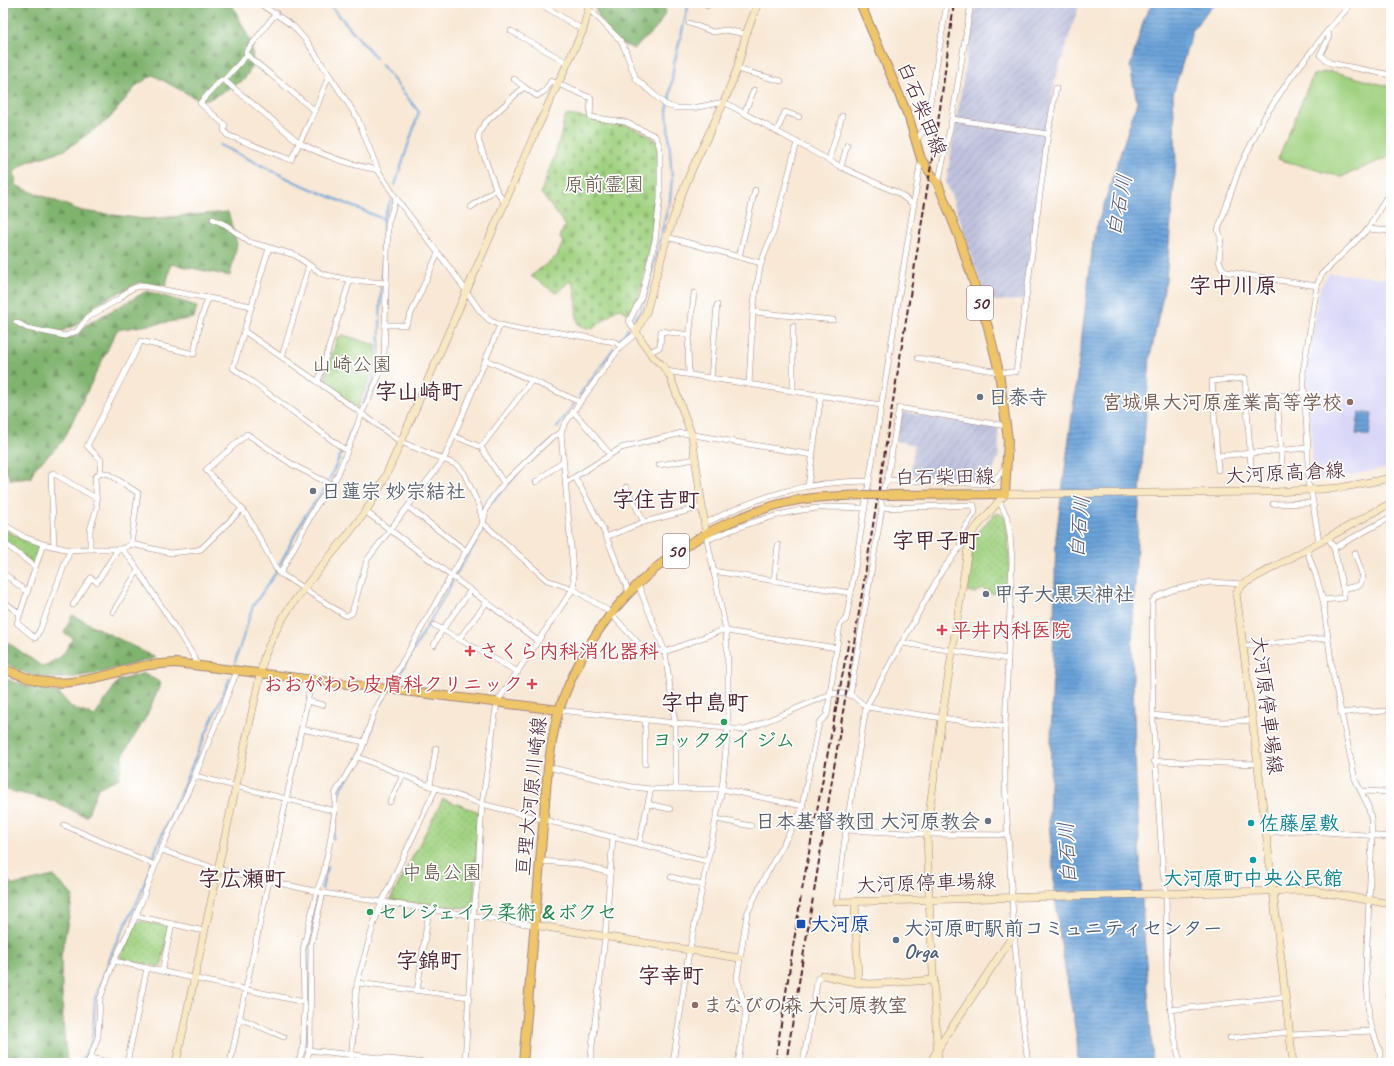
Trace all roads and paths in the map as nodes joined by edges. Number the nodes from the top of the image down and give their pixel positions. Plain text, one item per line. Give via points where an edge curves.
1 (259, 3) edge
2 (539, 3) edge
3 (749, 3) edge
4 (860, 3) edge
5 (947, 3) edge
6 (971, 3) edge
7 (1352, 3) edge
8 (758, 4) edge
9 (590, 6) edge
10 (276, 13) junction
11 (689, 24) dead end
12 (583, 30) junction
13 (1328, 30) junction
14 (511, 31) dead end
15 (746, 34) junction
16 (248, 55) junction
17 (568, 63) junction
18 (736, 69) junction
19 (1391, 74) edge
20 (329, 75) junction
21 (514, 79) dead end
22 (224, 80) junction
23 (781, 80) dead end
24 (558, 84) junction
25 (524, 87) junction
26 (1056, 88) dead end
27 (754, 90) dead end
28 (724, 102) junction
29 (315, 111) junction
30 (744, 113) junction
31 (842, 116) dead end
32 (799, 117) dead end
33 (952, 118) junction
34 (777, 131) junction
35 (1048, 134) junction
36 (797, 142) junction
37 (916, 142) junction
38 (300, 143) junction
39 (847, 145) dead end
40 (921, 159) junction
41 (829, 160) junction
42 (841, 166) junction
43 (378, 170) junction
44 (938, 184) junction
45 (496, 189) junction
46 (1391, 189) edge
47 (755, 190) dead end
48 (396, 198) junction
49 (505, 204) junction
50 (914, 205) junction
51 (471, 207) dead end
52 (213, 219) dead end
53 (1368, 229) junction
54 (1391, 231) edge
55 (667, 237) junction
56 (268, 248) junction
57 (438, 253) junction
58 (1391, 253) edge
59 (739, 257) junction
60 (761, 263) junction
61 (309, 264) junction
62 (1391, 274) edge
63 (350, 280) junction
64 (386, 283) junction
65 (1316, 286) junction
66 (466, 291) junction
67 (694, 293) dead end
68 (208, 298) junction
69 (717, 305) dead end
70 (252, 306) junction
71 (753, 312) junction
72 (833, 320) dead end
73 (16, 322) dead end
74 (385, 325) junction
75 (500, 325) junction
76 (793, 326) dead end
77 (244, 331) junction
78 (636, 332) junction
79 (690, 334) junction
80 (621, 346) junction
81 (650, 352) junction
82 (282, 357) junction
83 (918, 358) dead end
84 (486, 360) junction
85 (666, 371) junction
86 (999, 372) junction
87 (689, 374) junction
88 (711, 378) junction
89 (532, 380) junction
90 (318, 382) junction
91 (749, 384) junction
92 (793, 391) junction
93 (1305, 394) junction
94 (821, 396) junction
95 (1277, 396) junction
96 (1247, 399) junction
97 (580, 402) junction
98 (881, 405) junction
99 (573, 411) junction
100 (362, 414) junction
101 (1006, 426) junction
102 (561, 433) junction
103 (454, 436) junction
104 (692, 436) junction
105 (401, 442) junction
106 (481, 447) junction
107 (1308, 448) junction
108 (347, 451) junction
109 (1281, 451) junction
110 (1250, 453) junction
111 (610, 454) junction
112 (812, 455) junction
113 (1217, 456) junction
114 (444, 459) junction
115 (695, 459) junction
116 (563, 462) junction
117 (660, 465) dead end
118 (1282, 465) dead end
119 (1006, 466) junction
120 (1251, 467) dead end
121 (1218, 470) dead end
122 (100, 472) junction
123 (575, 477) junction
124 (1391, 478) edge
125 (887, 480) junction
126 (869, 481) junction
127 (536, 482) dead end
128 (329, 483) junction
129 (504, 483) junction
130 (566, 483) junction
131 (808, 486) junction
132 (626, 487) dead end
133 (1311, 490) junction
134 (1005, 494) junction
135 (96, 498) junction
136 (999, 501) junction
137 (1313, 503) junction
138 (1391, 503) edge
139 (1272, 504) dead end
140 (408, 507) junction
141 (702, 507) junction
142 (865, 508) junction
143 (882, 508) junction
144 (242, 510) junction
145 (365, 511) junction
146 (1391, 517) edge
147 (644, 522) junction
148 (483, 523) junction
149 (3, 524) edge
150 (704, 524) junction
151 (390, 530) junction
152 (970, 535) junction
153 (606, 537) junction
154 (706, 537) junction
155 (1328, 537) junction
156 (3, 542) edge
157 (1318, 542) junction
158 (43, 544) junction
159 (131, 544) junction
160 (778, 545) dead end
161 (54, 547) junction
162 (961, 547) junction
163 (1306, 548) junction
164 (1334, 548) junction
165 (90, 549) junction
166 (120, 549) junction
167 (70, 550) junction
168 (466, 550) junction
169 (1355, 553) dead end
170 (35, 567) junction
171 (138, 570) junction
172 (713, 571) junction
173 (279, 573) junction
174 (3, 574) edge
175 (451, 576) junction
176 (774, 580) junction
177 (638, 584) junction
178 (1243, 584) junction
179 (304, 589) junction
180 (573, 589) junction
181 (1343, 589) junction
182 (471, 590) junction
183 (27, 592) junction
184 (629, 593) junction
185 (851, 593) junction
186 (1323, 600) junction
187 (3, 601) edge
188 (486, 602) junction
189 (73, 606) dead end
190 (112, 612) dead end
191 (20, 614) junction
192 (611, 614) junction
193 (434, 625) dead end
194 (442, 630) junction
195 (726, 631) junction
196 (1328, 638) junction
197 (459, 639) junction
198 (538, 641) junction
199 (902, 643) junction
200 (434, 645) dead end
201 (1243, 646) junction
202 (837, 648) junction
203 (952, 651) junction
204 (665, 652) junction
205 (1008, 659) junction
206 (198, 665) junction
207 (3, 668) edge
208 (237, 671) junction
209 (518, 672) junction
210 (259, 673) junction
211 (312, 679) junction
212 (387, 689) junction
213 (831, 694) junction
214 (850, 696) junction
215 (307, 701) junction
216 (497, 702) junction
217 (323, 705) dead end
218 (866, 707) junction
219 (559, 710) junction
220 (1384, 711) dead end
221 (1341, 713) junction
222 (1152, 715) junction
223 (942, 718) junction
224 (645, 719) junction
225 (1253, 720) junction
226 (675, 723) junction
227 (1005, 727) junction
228 (728, 728) junction
229 (301, 729) junction
230 (365, 742) junction
231 (436, 748) dead end
232 (361, 758) junction
233 (1154, 761) junction
234 (646, 764) dead end
235 (1258, 764) junction
236 (548, 767) junction
237 (403, 775) junction
238 (195, 776) junction
239 (235, 786) junction
240 (430, 786) junction
241 (436, 788) junction
242 (651, 789) junction
243 (676, 789) junction
244 (722, 789) junction
245 (1361, 790) junction
246 (1391, 792) edge
247 (286, 798) junction
248 (390, 802) dead end
249 (482, 804) junction
250 (648, 804) junction
251 (803, 806) junction
252 (670, 808) dead end
253 (335, 811) junction
254 (716, 819) junction
255 (544, 820) junction
256 (64, 825) dead end
257 (751, 826) dead end
258 (846, 830) junction
259 (927, 834) junction
260 (1265, 834) junction
261 (1007, 835) junction
262 (1372, 836) junction
263 (613, 837) junction
264 (1391, 837) edge
265 (639, 844) junction
266 (161, 850) junction
267 (541, 861) junction
268 (707, 861) junction
269 (152, 864) junction
270 (217, 869) junction
271 (610, 873) junction
272 (671, 877) dead end
273 (269, 880) junction
274 (702, 885) junction
275 (1272, 891) junction
276 (317, 892) junction
277 (323, 893) junction
278 (1164, 893) junction
279 (1014, 896) junction
280 (929, 899) junction
281 (1368, 900) junction
282 (855, 901) junction
283 (382, 902) junction
284 (838, 902) joint
285 (1391, 904) edge
286 (429, 910) junction
287 (136, 916) junction
288 (473, 917) junction
289 (172, 924) junction
290 (534, 926) junction
291 (204, 931) junction
292 (1014, 934) junction
293 (605, 937) junction
294 (690, 950) junction
295 (739, 958) junction
296 (114, 961) junction
297 (147, 968) junction
298 (162, 971) junction
299 (823, 975) joint
300 (194, 978) junction
301 (934, 980) junction
302 (357, 983) junction
303 (858, 983) junction
304 (245, 989) junction
305 (417, 991) junction
306 (468, 997) junction
307 (1285, 997) junction
308 (304, 1002) junction
309 (1170, 1010) junction
310 (239, 1018) junction
311 (1372, 1031) junction
312 (1290, 1033) junction
313 (284, 1037) dead end
314 (1230, 1038) dead end
315 (303, 1049) junction
316 (310, 1050) junction
317 (938, 1050) junction
318 (352, 1054) junction
319 (89, 1061) edge
320 (412, 1062) edge
321 (112, 1063) edge
322 (127, 1063) edge
323 (176, 1063) edge
324 (230, 1063) edge
325 (298, 1063) edge
326 (305, 1063) edge
327 (351, 1063) edge
328 (426, 1063) edge
329 (465, 1063) edge
330 (523, 1063) edge
331 (590, 1063) edge
332 (672, 1063) edge
333 (738, 1063) edge
334 (803, 1063) edge
335 (930, 1063) edge
336 (938, 1063) edge
337 (1028, 1063) edge
338 (1180, 1063) edge
339 (1293, 1063) edge
340 (1380, 1063) edge

1 - 10 street
2 - 12 street
3 - 8 street
4 - 37 main road, 白石柴田線 / 50 via 909,118
5 - 37 street via 926,126
6 - 33 street
7 - 13 street
8 - 15 street
9 - 12 street
9 - 28 street via 620,40 636,79 668,106 693,108
10 - 16 street via 246,52
10 - 20 street via 301,34
11 - 15 street via 713,32 726,30
12 - 17 street
13 - 19 street via 1329,38 1320,55 1330,63
13 - 65 street via 1265,116 1239,169 1218,230 1221,238 1219,261 1227,272
14 - 17 street
15 - 18 street
16 - 22 street
16 - 29 street
17 - 24 street
18 - 23 street
18 - 28 street
20 - 29 street
20 - 43 street via 357,117
21 - 25 street
22 - 38 street
22 - 38 street via 221,80 200,103 225,125 227,135 291,160
24 - 25 street via 551,81 545,91 537,96
24 - 49 street
24 - 78 street via 591,98 590,117 626,122 655,136 658,142 659,210 655,240 641,298 629,321
25 - 45 street via 484,124 478,136
26 - 35 street
27 - 30 street
28 - 30 street
28 - 55 street via 686,183
29 - 38 street
30 - 34 street
31 - 41 street
32 - 34 street via 785,112
33 - 35 street
33 - 44 street
34 - 36 street
35 - 86 street via 1016,372
36 - 41 street
36 - 60 street via 774,230
37 - 40 main road, 白石柴田線 / 50
38 - 43 street via 327,156
39 - 42 street
40 - 44 main road, 白石柴田線 / 50
40 - 50 street
41 - 42 street
42 - 50 street via 898,193
43 - 48 street
44 - 86 main road, 白石柴田線 / 50 via 977,292
45 - 49 street
45 - 51 street
46 - 53 street
47 - 59 street
48 - 57 street
48 - 64 street via 388,223
49 - 66 street
50 - 98 street
52 - 56 street via 249,242
53 - 54 street
53 - 65 street via 1321,275
55 - 59 street
55 - 78 street via 646,312
56 - 61 street via 295,255
56 - 70 street
57 - 66 street
57 - 74 street via 406,325
58 - 62 street
59 - 60 street
60 - 71 street
61 - 63 street via 322,274
61 - 82 street
63 - 64 street
63 - 90 street
64 - 74 street
65 - 93 street via 1303,372
66 - 75 street via 489,320
66 - 105 street
67 - 79 street
68 - 70 street
68 - 73 street via 143,286 136,287 88,317 77,331 66,336 26,328
68 - 122 street via 194,354 141,341 87,446 101,460
69 - 88 street
70 - 77 street
71 - 72 street
71 - 91 street
74 - 100 street via 383,365
75 - 80 street via 615,342
75 - 84 street
76 - 92 street
77 - 82 street
77 - 108 street via 233,368
78 - 80 street
78 - 81 street
79 - 81 street via 661,331 660,347
79 - 87 street
80 - 97 street
81 - 85 street
82 - 90 street
83 - 86 street
84 - 89 street
84 - 103 street
85 - 87 street
85 - 104 street
86 - 101 main road, 白石柴田線 / 50
87 - 88 street
88 - 91 street
89 - 97 street
89 - 106 street
90 - 100 street
91 - 92 street
92 - 94 street
93 - 95 street
93 - 107 street
94 - 98 street
94 - 112 street
95 - 96 street
95 - 109 street
96 - 110 street
96 - 113 street via 1245,378 1212,381
97 - 99 street
98 - 126 street
99 - 102 street
99 - 111 street
100 - 105 street
100 - 108 street
101 - 119 main road, 白石柴田線 / 50
101 - 125 street via 899,408
102 - 116 street
102 - 129 street via 552,438
103 - 106 street
103 - 114 street
104 - 111 street via 682,433 621,448
104 - 112 street
104 - 115 street
105 - 114 street
105 - 145 street
106 - 129 street
107 - 109 street
107 - 133 street via 1308,484
108 - 128 street via 338,474
109 - 110 street
109 - 118 street
110 - 113 street
110 - 120 street
111 - 123 street
112 - 131 street
113 - 121 street
114 - 140 street
114 - 148 street via 457,465 464,473 479,506
115 - 117 street
115 - 141 street
116 - 127 street
116 - 130 street
119 - 125 street via 992,484
119 - 134 main road, 白石柴田線 / 50
122 - 135 street via 96,478
122 - 159 street via 109,474 138,493
123 - 130 street
123 - 153 street
124 - 133 street, 大河原高倉線 via 1338,488
125 - 143 street via 883,487
126 - 131 street
126 - 142 street
128 - 144 street via 293,465 247,434 206,470
128 - 173 street
129 - 148 street via 492,498
130 - 180 street
131 - 150 street via 748,503
132 - 147 street
133 - 134 street, 大河原高倉線
133 - 137 street
134 - 136 street
134 - 154 main road, 白石柴田線 / 50, bridge via 819,497 763,509
135 - 161 street via 53,473 51,475
135 - 165 street via 97,507 90,530
136 - 152 street
136 - 205 street via 1008,517 1012,559
137 - 139 street
137 - 157 street
138 - 155 street
140 - 151 street
140 - 168 street
141 - 147 street
141 - 150 street
142 - 154 street via 832,507 786,513
142 - 185 street
143 - 162 street via 974,505 975,512 959,538
143 - 214 street
144 - 159 street via 201,549 171,553
144 - 173 street via 248,516
145 - 151 street
145 - 179 street
146 - 164 street
147 - 153 street
148 - 168 street
148 - 180 street via 547,580
149 - 158 street via 24,537
150 - 154 street
151 - 175 street
151 - 179 street via 367,560 352,613 346,616
152 - 162 street
152 - 203 street
153 - 184 street
154 - 172 street
154 - 177 main road, 白石柴田線 / 50 via 677,551
155 - 157 street
155 - 164 street
156 - 170 street
157 - 163 street
158 - 161 street
158 - 170 street
159 - 166 street
160 - 176 street
161 - 167 street
162 - 199 street via 943,569
163 - 178 street
163 - 186 street
164 - 181 street
165 - 166 street
165 - 167 street
166 - 171 street
166 - 189 street via 97,582 91,578
167 - 191 street via 35,638 17,623
168 - 175 street
169 - 181 street via 1363,577 1360,585
170 - 183 street
171 - 190 street
171 - 206 street
172 - 176 street
172 - 195 street
173 - 179 street
174 - 183 street
175 - 182 street
175 - 212 street
176 - 185 street
177 - 184 main road, 白石柴田線 / 50
177 - 204 street
178 - 201 street, 大河原停車場線 via 1236,593
178 - 222 street via 1210,582 1156,596 1152,602
179 - 210 street via 275,632
180 - 192 street
180 - 198 street
181 - 186 street via 1344,598
182 - 188 street
182 - 194 street
183 - 191 street
184 - 192 main road, 白石柴田線 / 50
185 - 202 street via 846,619 840,625
186 - 196 street
187 - 191 street
188 - 197 street
188 - 198 street
192 - 204 street via 640,645
192 - 219 main road, 白石柴田線 / 50 via 581,659
193 - 194 street
194 - 197 street
194 - 200 street
195 - 202 street
195 - 204 street
195 - 228 street
196 - 201 street
196 - 221 street
197 - 209 street
198 - 209 street
199 - 203 street
199 - 218 street
201 - 225 street, 大河原停車場線
202 - 213 street
203 - 205 street
203 - 223 street
204 - 226 street
205 - 227 street
206 - 207 main road, 亘理大河原川崎線 via 176,663 144,666 78,682 60,683 42,682
206 - 208 main road, 亘理大河原川崎線
208 - 210 main road, 亘理大河原川崎線
208 - 238 street
209 - 216 street
210 - 211 main road, 亘理大河原川崎線
210 - 239 street
211 - 212 main road, 亘理大河原川崎線
211 - 215 street
212 - 216 main road, 亘理大河原川崎線
212 - 230 street via 374,712
213 - 214 street
213 - 228 street via 745,730
213 - 251 street via 827,715 819,723
214 - 218 street
215 - 217 street
215 - 229 street
216 - 219 main road, 亘理大河原川崎線
216 - 249 street
218 - 223 street
218 - 258 street
219 - 224 street
219 - 236 main road, 亘理大河原川崎線
220 - 221 street
221 - 245 street via 1355,779
222 - 225 street via 1222,722
222 - 233 street
223 - 227 street
223 - 259 street
224 - 226 street
224 - 234 street
225 - 235 street, 大河原停車場線
226 - 228 street
226 - 243 street
227 - 261 street
228 - 244 street
229 - 230 street
229 - 247 street
230 - 232 street
231 - 240 street
232 - 237 street
232 - 253 street via 335,794
233 - 235 street
233 - 278 street
235 - 260 street, 大河原停車場線
236 - 242 street via 632,787
236 - 255 main road, 亘理大河原川崎線
237 - 240 street
237 - 248 street
238 - 239 street
238 - 266 street
239 - 247 street
239 - 270 street
240 - 241 street
241 - 249 street
241 - 283 street
242 - 243 street
242 - 250 street
243 - 244 street
244 - 251 street
244 - 254 street
245 - 246 street
245 - 262 street via 1371,818
247 - 253 street
247 - 273 street
249 - 255 street
249 - 288 street
250 - 252 street
250 - 265 street
251 - 295 street via 747,914
253 - 276 street via 323,876
254 - 257 street
254 - 268 street
255 - 263 street
255 - 267 main road, 亘理大河原川崎線
256 - 269 street
258 - 259 street
258 - 284 street
259 - 261 street
259 - 280 street
260 - 262 street via 1298,830
260 - 275 street, 大河原停車場線
261 - 279 street
262 - 264 street
262 - 281 street
263 - 265 street
263 - 271 street
265 - 268 street
266 - 269 street
266 - 270 street
267 - 271 street via 578,864
267 - 290 main road, 亘理大河原川崎線
268 - 274 street
269 - 287 street
270 - 273 street
270 - 291 street
271 - 293 street
272 - 274 street
273 - 276 street
273 - 304 street
274 - 294 street
275 - 278 street
275 - 281 street via 1315,891
275 - 307 street, 大河原停車場線
276 - 277 street
276 - 308 street via 303,949
277 - 283 street
277 - 316 street via 311,944
278 - 279 street, 大河原停車場線
278 - 309 street
279 - 280 street, 大河原停車場線
279 - 292 street
280 - 282 street, 大河原停車場線
280 - 301 street
281 - 285 street
281 - 311 street via 1366,964
282 - 284 street, 大河原停車場線
282 - 303 street
283 - 286 street
283 - 302 street
286 - 288 street
286 - 305 street
287 - 289 street
287 - 296 street
288 - 290 street
288 - 306 street
289 - 291 street
289 - 298 street
290 - 293 street
290 - 330 main road, 亘理大河原川崎線
291 - 300 street
292 - 317 street
292 - 337 street
293 - 294 street
293 - 331 street
294 - 295 street
294 - 332 street
295 - 333 street via 737,978 746,1017
296 - 297 street
296 - 319 street via 100,999 98,1037
297 - 298 street
297 - 322 street
298 - 300 street
299 - 303 street
299 - 334 street via 818,978
300 - 304 street
300 - 323 street
301 - 303 street
301 - 317 street
302 - 305 street
302 - 318 street
304 - 308 street
304 - 310 street
305 - 306 street
306 - 329 street
307 - 309 street
307 - 312 street, 大河原停車場線
308 - 315 street
309 - 338 street
310 - 313 street
310 - 324 street
311 - 312 street
311 - 340 street via 1380,1052
312 - 314 street
312 - 339 street, 大河原停車場線
315 - 316 street
315 - 325 street
316 - 318 street
316 - 326 street
317 - 335 street
317 - 336 street
318 - 320 street
318 - 327 street
319 - 321 street
320 - 328 street

